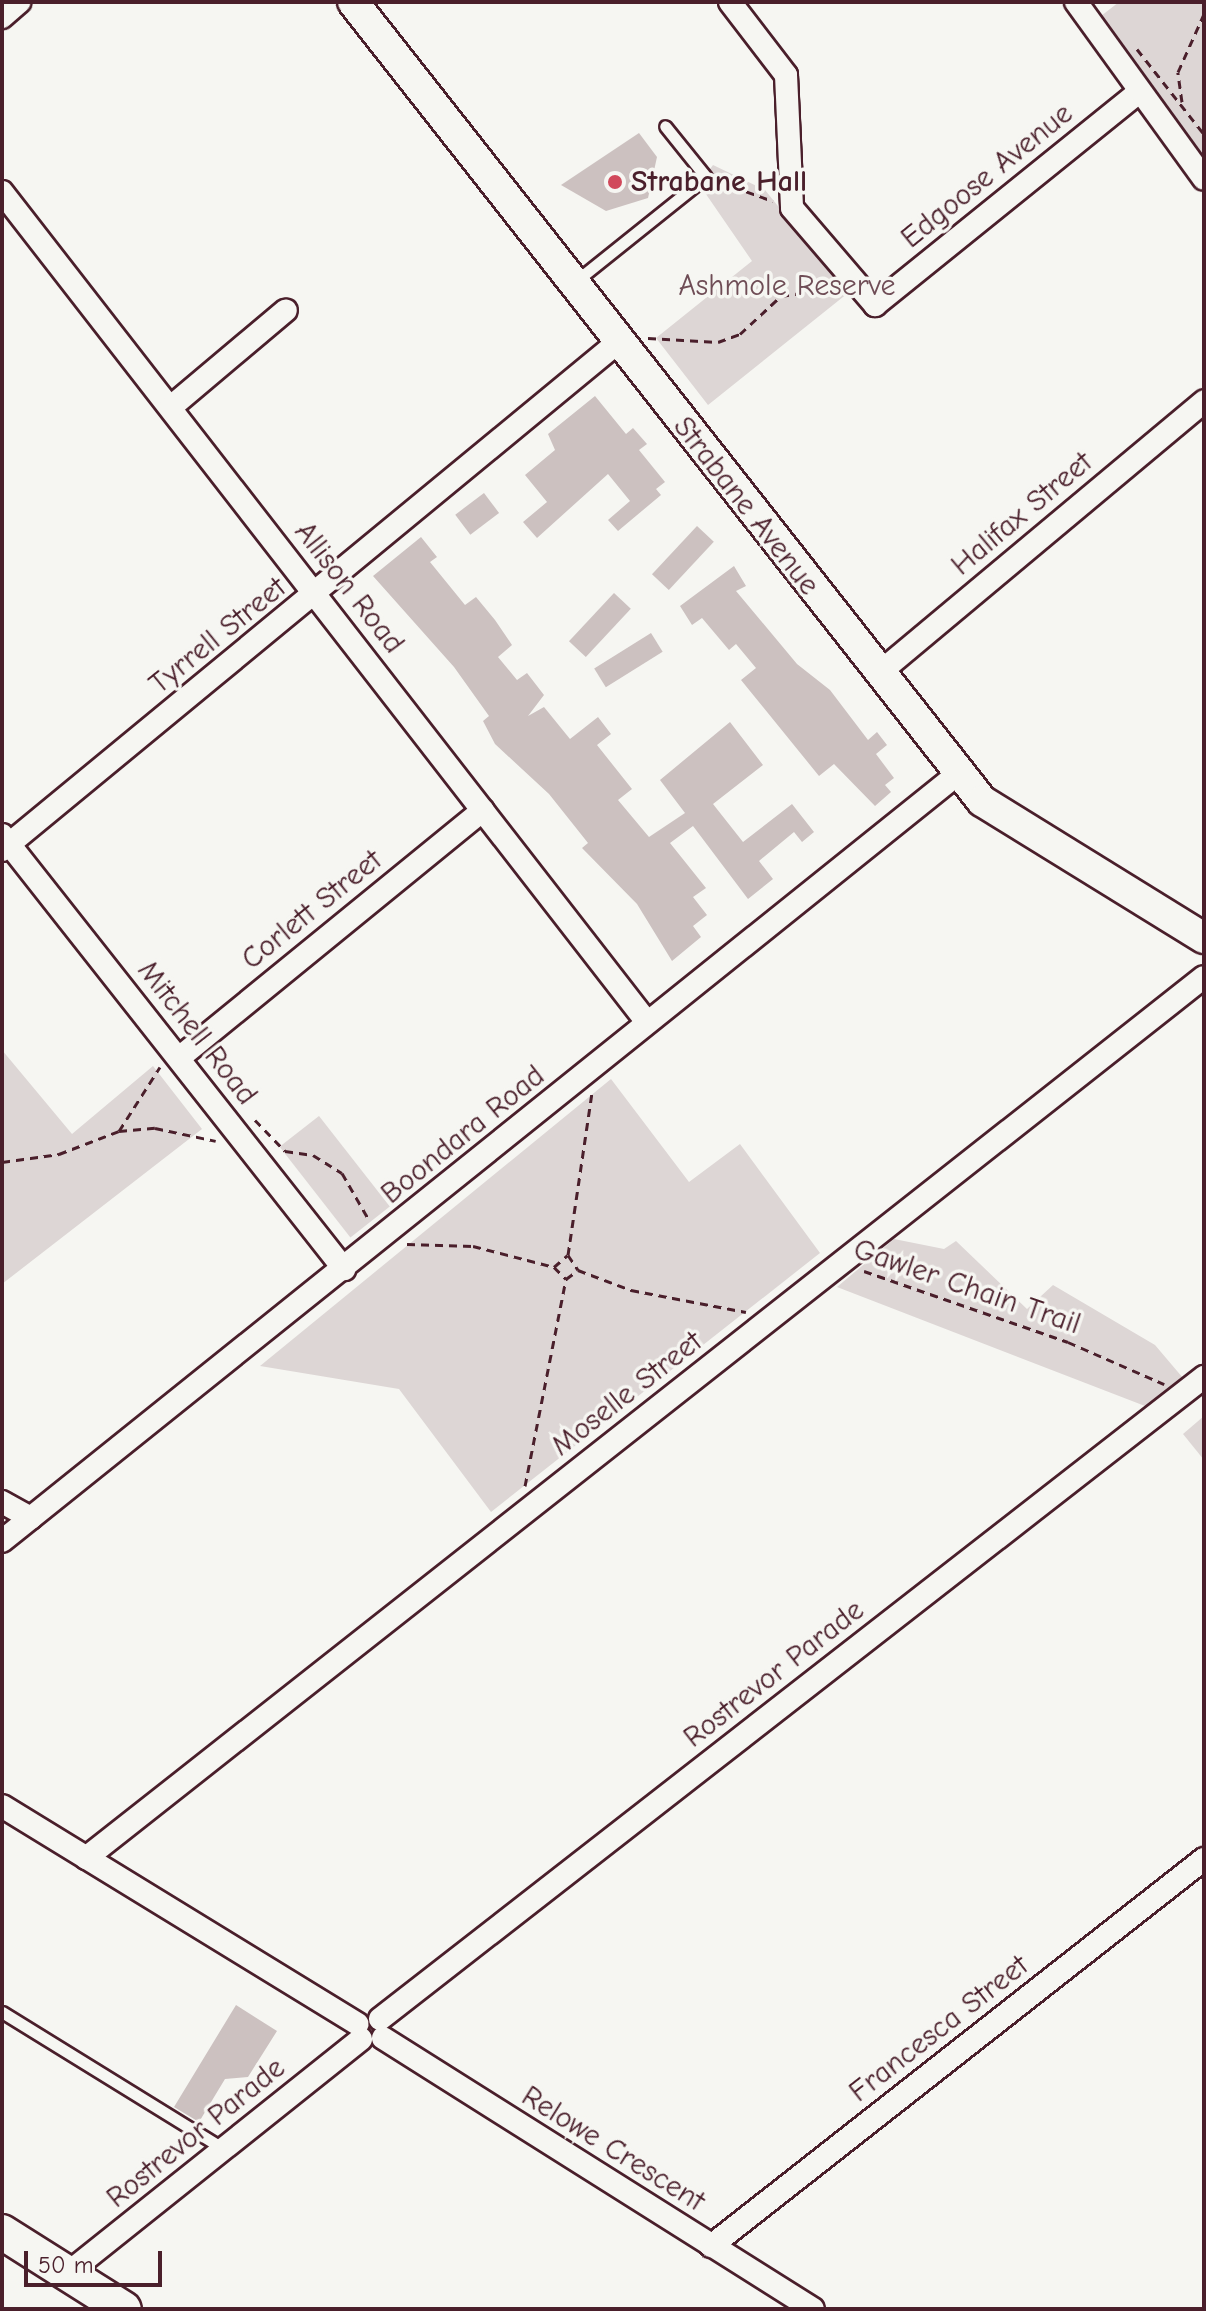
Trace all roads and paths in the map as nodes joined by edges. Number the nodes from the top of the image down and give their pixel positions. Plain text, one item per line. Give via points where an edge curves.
1 (19, 2) edge
2 (353, 2) edge
3 (730, 2) edge
4 (1076, 2) edge
5 (1204, 14) edge
6 (2, 17) edge
7 (1127, 37) dead end
8 (1138, 93) junction
9 (1182, 106) junction
10 (665, 126) dead end
11 (1204, 134) edge
12 (706, 177) junction
13 (1204, 179) edge
14 (2, 192) edge
15 (792, 208) junction
16 (852, 278) junction
17 (573, 284) junction
18 (286, 310) dead end
19 (622, 350) junction
20 (1204, 401) edge
21 (171, 407) junction
22 (317, 595) junction
23 (878, 674) junction
24 (959, 773) junction
25 (483, 810) junction
26 (4, 843) edge
27 (1204, 938) edge
28 (1204, 977) edge
29 (647, 1022) junction
30 (175, 1052) junction
31 (589, 1072) junction
32 (234, 1129) junction
33 (119, 1131) junction
34 (2, 1162) edge
35 (383, 1238) junction
36 (568, 1255) junction
37 (841, 1265) junction
38 (554, 1267) junction
39 (344, 1269) junction
40 (578, 1270) junction
41 (566, 1279) junction
42 (752, 1313) dead end
43 (1204, 1377) edge
44 (1185, 1391) junction
45 (2, 1502) edge
46 (529, 1508) junction
47 (31, 1518) junction
48 (2, 1541) edge
49 (2, 1806) edge
50 (86, 1858) junction
51 (1204, 1859) edge
52 (2, 2012) edge
53 (371, 2030) junction
54 (224, 2149) junction
55 (2, 2232) edge
56 (711, 2246) junction
57 (68, 2273) junction
58 (124, 2309) edge
59 (813, 2309) edge

1 - 6 street
2 - 17 street, Strabane Avenue
3 - 15 street via 786,75
4 - 8 street
5 - 9 path via 1178,72
7 - 9 path
8 - 13 street
8 - 16 street, Edgoose Avenue via 875,305
9 - 11 path
10 - 12 lane
12 - 15 path
12 - 17 lane
14 - 21 street, Allison Road
15 - 16 street
16 - 19 path via 837,288 781,296 729,338 686,345 650,336
17 - 19 street, Strabane Avenue
18 - 21 street
19 - 22 street, Tyrrell Street
19 - 23 street, Strabane Avenue
20 - 23 street, Halifax Street
21 - 22 street, Allison Road
22 - 25 street, Allison Road
22 - 26 street, Tyrrell Street
23 - 24 street, Strabane Avenue
24 - 27 street, Strabane Avenue via 982,801
24 - 29 street, Boondara Road
25 - 29 street, Allison Road
25 - 30 street, Corlett Street
26 - 30 street, Mitchell Road
28 - 37 street, Moselle Street
29 - 31 street, Boondara Road
30 - 32 street, Mitchell Road
30 - 33 path
31 - 35 street, Boondara Road
31 - 36 path via 594,1102
32 - 33 path via 214,1142 207,1133
32 - 35 path via 259,1118 285,1151 299,1150 342,1173
32 - 39 street, Mitchell Road
33 - 34 path via 59,1154
35 - 38 path via 473,1246
35 - 39 street, Boondara Road
36 - 38 path
36 - 40 path
37 - 44 path, Gawler Chain Trail via 1068,1342
37 - 46 street, Moselle Street
38 - 41 path
39 - 47 street, Boondara Road
40 - 41 path
40 - 42 path via 658,1297
41 - 46 path via 525,1487
43 - 44 street, Rostrevor Parade
44 - 53 street, Rostrevor Parade
45 - 47 street
46 - 50 street, Moselle Street
47 - 48 street, Boondara Road
49 - 50 street, Relowe Crescent
50 - 53 street, Relowe Crescent
51 - 56 street, Francesca Street
52 - 54 lane
53 - 54 street, Rostrevor Parade
53 - 56 street, Relowe Crescent
54 - 57 street, Rostrevor Parade
55 - 57 main road
56 - 59 street, Relowe Crescent
57 - 58 main road

